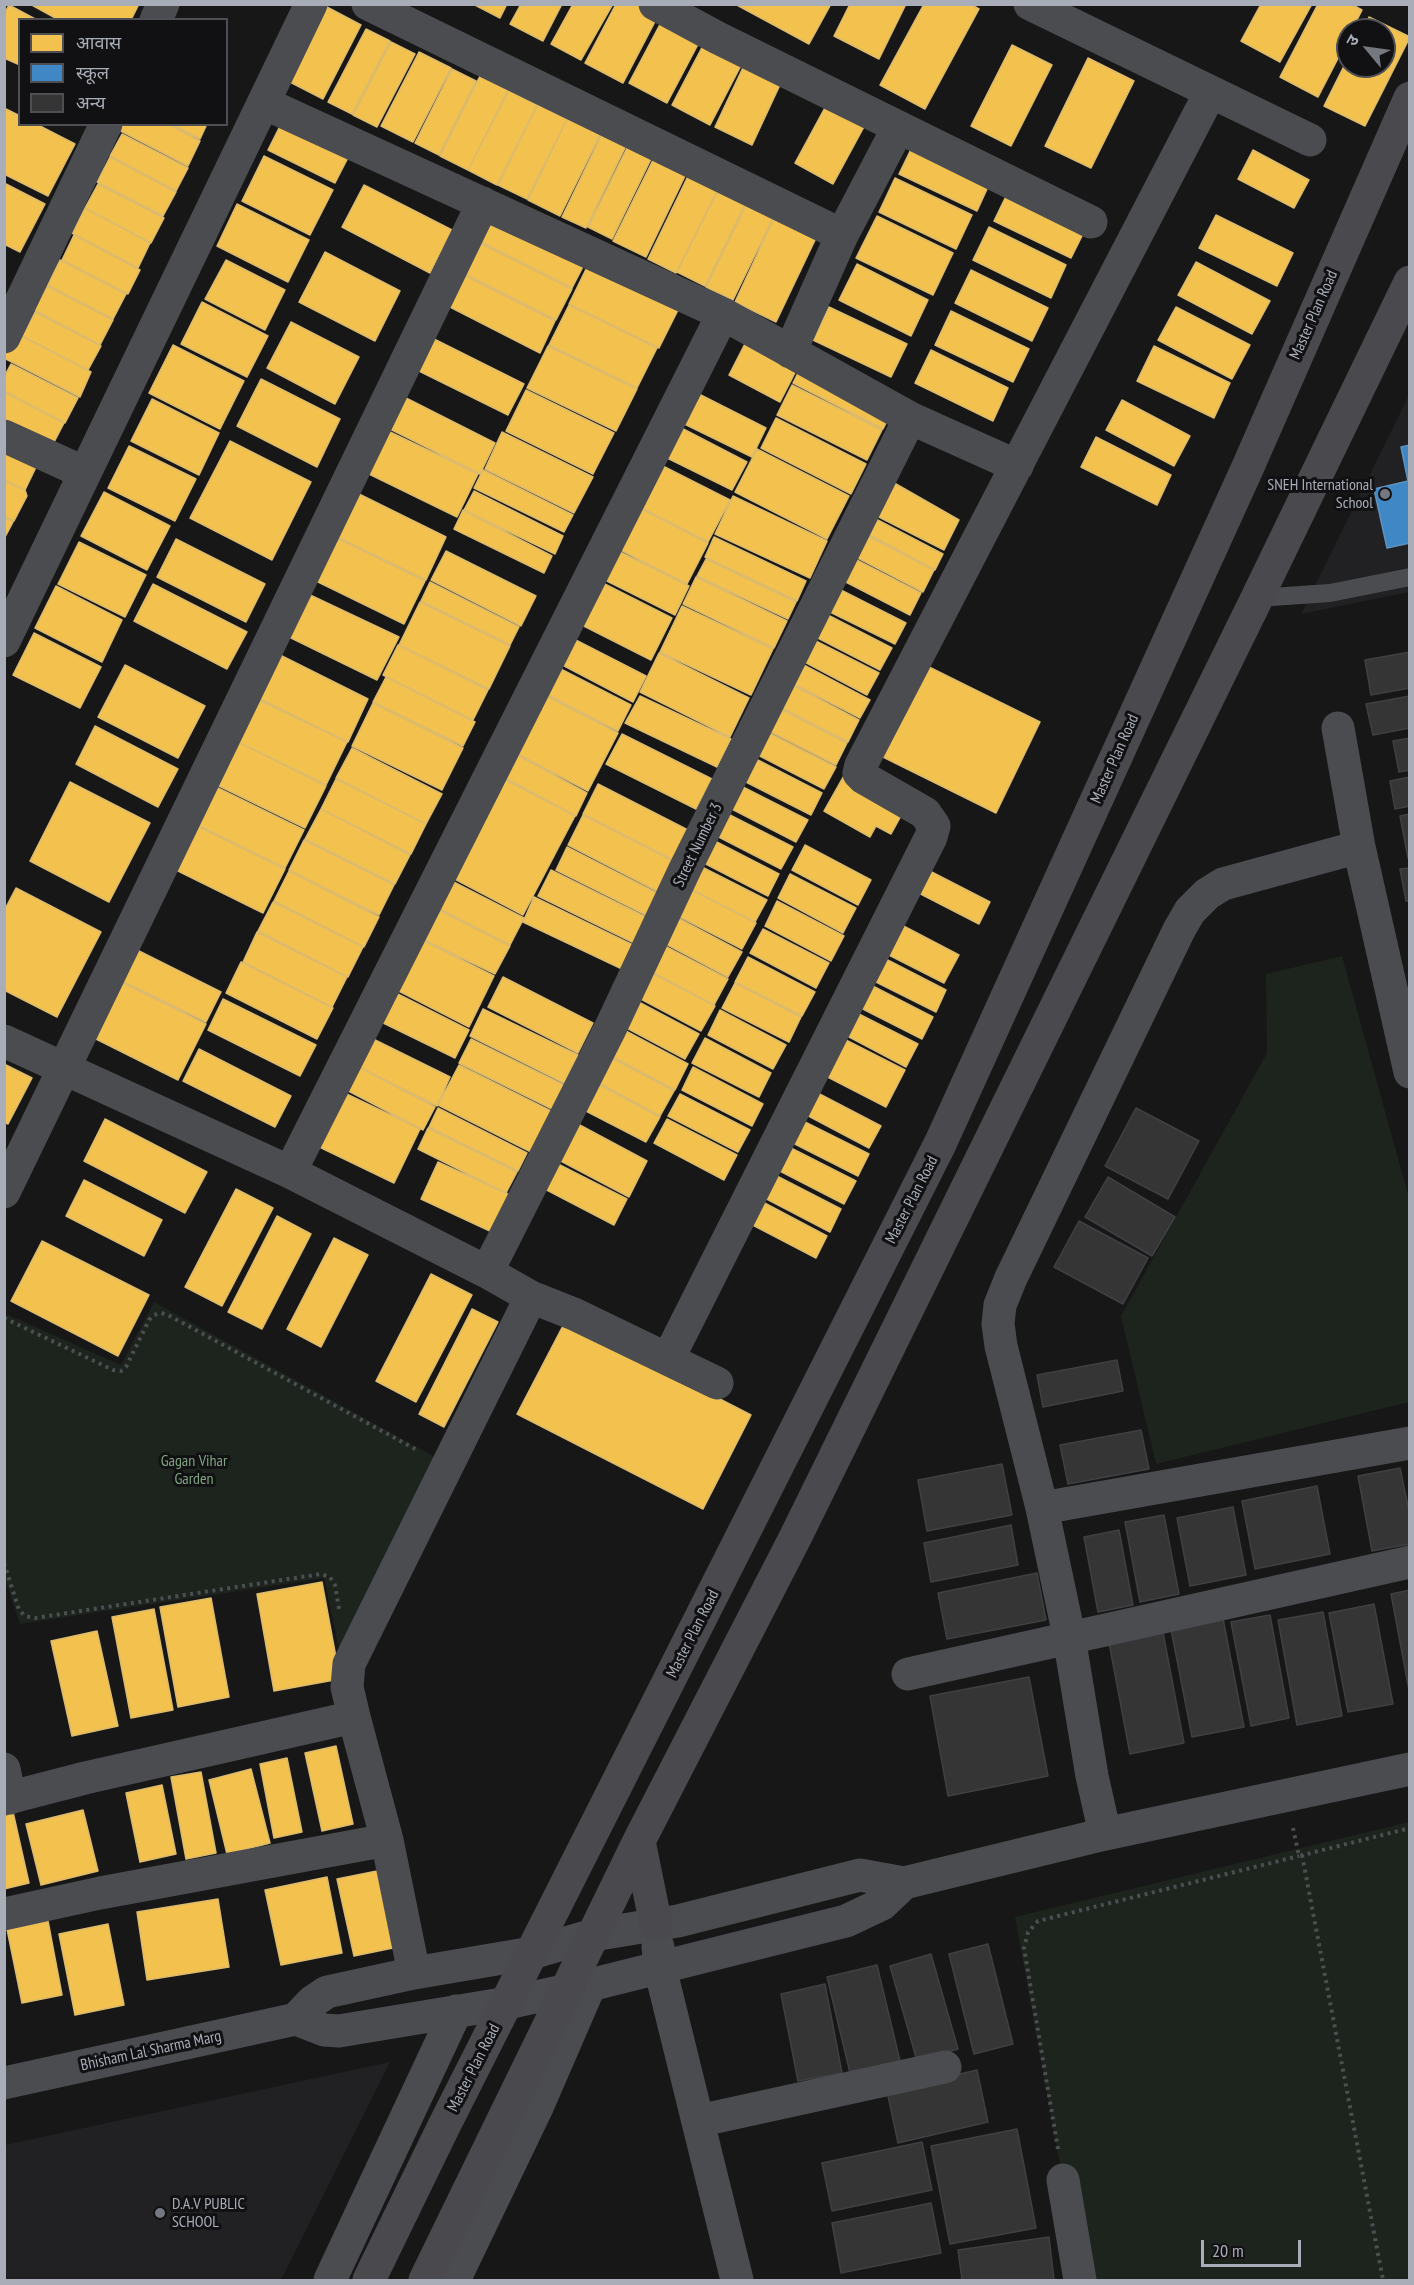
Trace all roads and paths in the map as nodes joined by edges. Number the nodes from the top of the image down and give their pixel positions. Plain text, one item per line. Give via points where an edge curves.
1 (163, 4) edge
2 (311, 4) edge
3 (368, 4) edge
4 (655, 4) edge
5 (1030, 4) edge
6 (157, 18) edge
7 (1210, 93) junction
8 (1410, 98) edge
9 (264, 103) junction
10 (105, 126) edge
11 (898, 128) junction
12 (1310, 140) dead end
13 (483, 203) junction
14 (1090, 222) dead end
15 (843, 235) junction
16 (1410, 282) edge
17 (723, 314) junction
18 (4, 337) edge
19 (790, 352) junction
20 (910, 418) junction
21 (4, 436) edge
22 (1017, 466) junction
23 (85, 473) junction
24 (1410, 577) edge
25 (1257, 598) junction
26 (4, 641) edge
27 (1338, 729) dead end
28 (1359, 847) junction
29 (4, 1041) edge
30 (64, 1067) junction
31 (1410, 1072) edge
32 (290, 1172) junction
33 (4, 1192) edge
34 (487, 1272) junction
35 (531, 1297) junction
36 (4, 1318) edge
37 (668, 1359) junction
38 (717, 1383) dead end
39 (1410, 1443) edge
40 (420, 1452) dead end
41 (1042, 1508) junction
42 (1410, 1562) edge
43 (4, 1563) edge
44 (340, 1615) dead end
45 (1069, 1638) junction
46 (908, 1674) dead end
47 (354, 1717) junction
48 (1410, 1769) edge
49 (6, 1789) edge
50 (1286, 1795) junction
51 (1410, 1828) edge
52 (1105, 1834) junction
53 (387, 1840) junction
54 (639, 1841) junction
55 (1300, 1855) junction
56 (904, 1882) junction
57 (4, 1914) edge
58 (656, 1925) junction
59 (593, 1935) junction
60 (532, 1953) junction
61 (660, 1968) junction
62 (414, 1973) junction
63 (579, 1988) junction
64 (508, 2003) junction
65 (456, 2011) junction
66 (296, 2019) junction
67 (945, 2067) dead end
68 (4, 2083) edge
69 (698, 2121) junction
70 (1063, 2180) joint
71 (330, 2280) edge
72 (369, 2280) edge
73 (425, 2280) edge
74 (454, 2280) edge
75 (736, 2280) edge
76 (1080, 2280) edge
77 (1383, 2280) edge

1 - 6 street
2 - 9 street
3 - 15 street
4 - 11 street
5 - 7 street
7 - 12 street
7 - 22 street
8 - 60 main road, Master Plan Road via 1247,469 940,1144
9 - 13 street
9 - 23 street
10 - 18 street
11 - 14 street
11 - 15 street
13 - 17 street
13 - 30 street
15 - 19 street
16 - 25 main road
17 - 19 street
17 - 32 street
19 - 20 street
20 - 22 street
20 - 34 street, Street Number 3
21 - 23 street
22 - 37 street via 859,773 925,813 934,826 932,837
23 - 26 street
24 - 25 lane via 1330,593
25 - 54 main road via 795,1538
27 - 28 street
28 - 31 street
28 - 41 street via 1223,884 1190,910 1017,1267 1000,1305 998,1324
29 - 30 street
30 - 32 street
30 - 33 street
32 - 34 street
34 - 35 street
35 - 37 street
35 - 47 street via 349,1664 347,1687
36 - 40 path via 121,1371 149,1320 161,1313
37 - 38 street
39 - 41 street
41 - 45 street
42 - 45 street
43 - 44 path via 19,1610 35,1618 321,1574 330,1577 335,1585
45 - 46 street
45 - 52 street
47 - 49 street via 84,1778
47 - 53 street
48 - 50 street
50 - 52 street
50 - 55 path
51 - 55 path
52 - 56 street
53 - 57 street
53 - 62 street
54 - 58 main road
54 - 59 main road
55 - 70 path via 1038,1921 1028,1932 1024,1948
55 - 77 path
56 - 58 street via 860,1875
56 - 61 street via 882,1904 846,1922
58 - 59 street
58 - 61 street
59 - 60 street
59 - 63 main road
60 - 62 street
60 - 64 main road, Master Plan Road
61 - 63 street
61 - 69 street
62 - 66 street via 327,1992
63 - 64 street
63 - 73 main road
63 - 74 street via 538,2105
64 - 65 street
64 - 72 main road, Master Plan Road
65 - 66 street via 339,2031 324,2030
65 - 71 street
66 - 68 street, Bhisham Lal Sharma Marg
67 - 69 street
69 - 75 street
70 - 76 street

